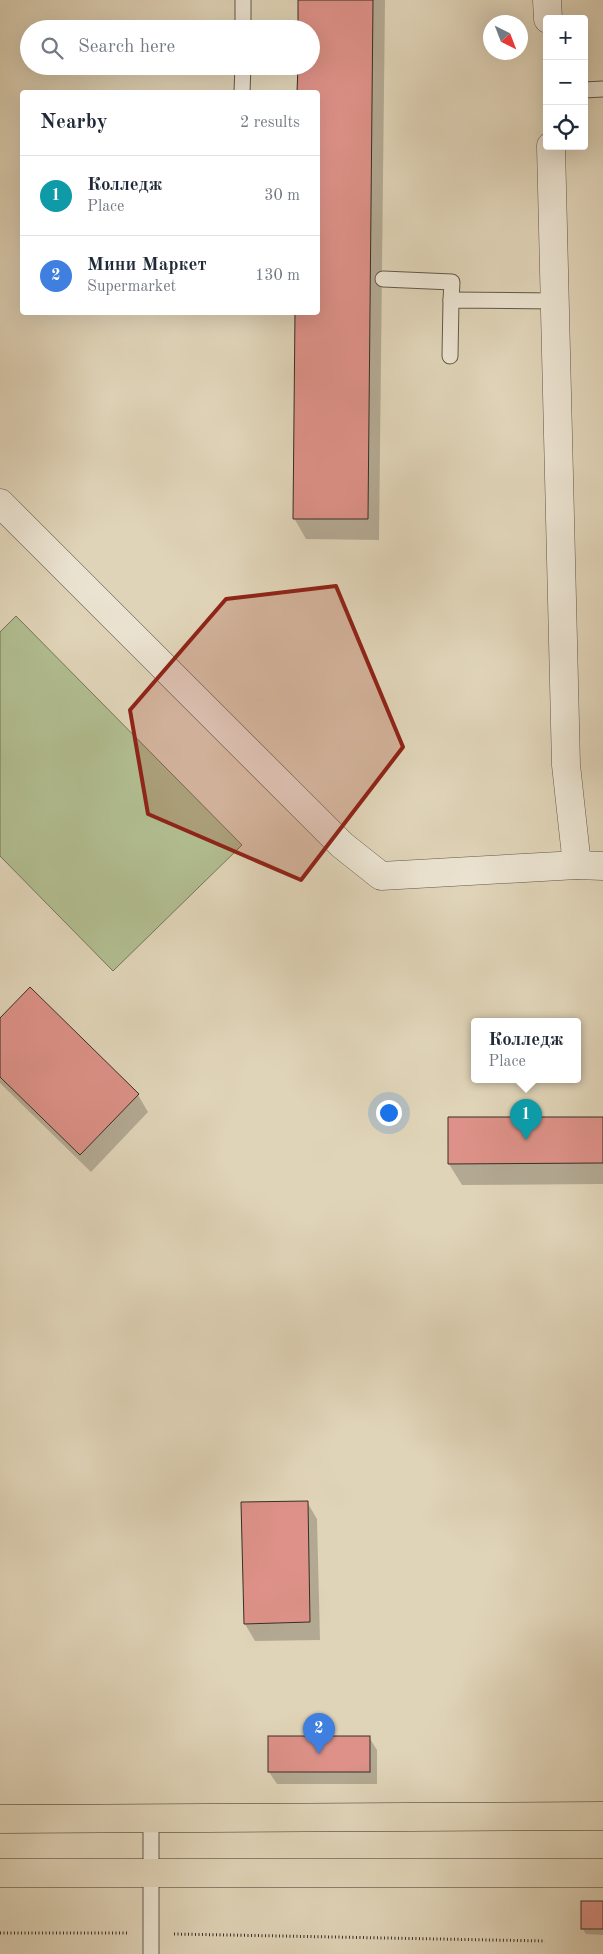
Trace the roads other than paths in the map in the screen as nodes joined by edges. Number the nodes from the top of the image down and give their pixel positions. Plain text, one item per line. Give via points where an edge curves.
1 (243, 0) edge
2 (547, 0) edge
3 (548, 15) edge
4 (243, 20) edge
5 (242, 75) edge
6 (603, 89) edge
7 (242, 90) edge
8 (588, 90) edge
9 (551, 150) edge
10 (383, 279) dead end
11 (451, 300) junction
12 (555, 300) junction
13 (450, 356) dead end
14 (0, 503) edge
15 (590, 866) edge
16 (603, 1816) edge
17 (0, 1819) edge
18 (150, 1819) junction
19 (0, 1873) edge
20 (603, 1873) edge
21 (150, 1874) junction
22 (151, 1954) edge

1 - 4 lane
2 - 3 street
5 - 7 lane
6 - 8 lane
9 - 12 street
10 - 11 lane via 452,282
11 - 12 lane
11 - 13 lane
12 - 15 street via 566,765
14 - 15 street via 342,846 381,876
16 - 18 main road
17 - 18 main road
18 - 21 lane
19 - 21 main road
20 - 21 main road
21 - 22 lane

